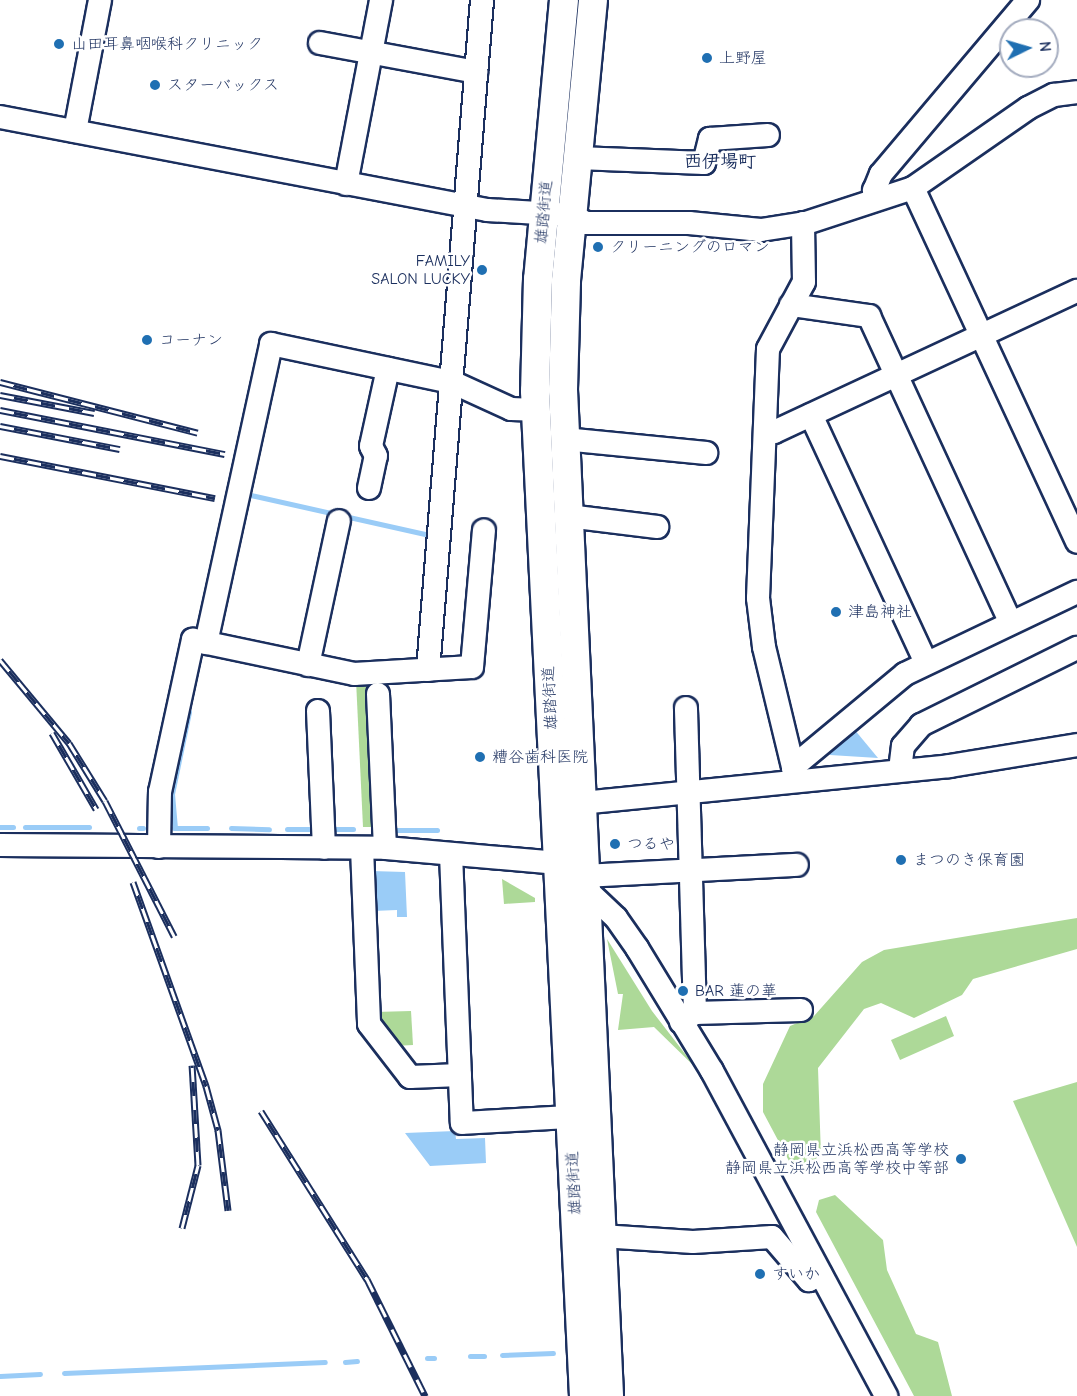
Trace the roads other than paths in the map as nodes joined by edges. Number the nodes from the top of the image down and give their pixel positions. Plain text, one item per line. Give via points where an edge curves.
1 (100, 0) edge
2 (381, 0) edge
3 (482, 0) edge
4 (564, 0) edge
5 (592, 0) edge
6 (1028, 0) edge
7 (320, 43) dead end
8 (371, 52) junction
9 (476, 72) junction
10 (1077, 92) edge
11 (0, 117) edge
12 (75, 131) junction
13 (768, 135) dead end
14 (578, 158) junction
15 (346, 184) junction
16 (913, 188) junction
17 (877, 199) junction
18 (466, 207) junction
19 (544, 213) junction
20 (572, 215) junction
21 (803, 223) junction
22 (1077, 292) edge
23 (791, 305) junction
24 (981, 336) junction
25 (388, 369) junction
26 (897, 375) junction
27 (452, 382) junction
28 (536, 410) junction
29 (811, 415) junction
30 (765, 432) junction
31 (564, 439) junction
32 (706, 453) dead end
33 (369, 488) dead end
34 (568, 516) junction
35 (339, 521) dead end
36 (657, 527) dead end
37 (484, 531) dead end
38 (1077, 542) edge
39 (1077, 592) edge
40 (1011, 623) junction
41 (207, 643) junction
42 (1077, 648) edge
43 (926, 663) junction
44 (308, 665) junction
45 (428, 670) junction
46 (384, 707) dead end
47 (686, 708) dead end
48 (320, 711) dead end
49 (1077, 745) edge
50 (900, 770) junction
51 (794, 774) junction
52 (689, 794) junction
53 (581, 803) junction
54 (0, 845) edge
55 (159, 847) junction
56 (324, 848) junction
57 (362, 848) junction
58 (385, 848) junction
59 (451, 854) junction
60 (558, 862) junction
61 (797, 866) dead end
62 (691, 872) junction
63 (585, 882) junction
64 (801, 1010) dead end
65 (688, 1018) junction
66 (460, 1075) junction
67 (571, 1117) junction
68 (780, 1197) junction
69 (601, 1236) junction
70 (772, 1237) junction
71 (821, 1274) junction
72 (584, 1396) edge
73 (609, 1396) edge
74 (886, 1396) edge

1 - 12 street
2 - 8 street
3 - 9 street
4 - 19 main road, 雄踏街道
5 - 14 main road, 雄踏街道
6 - 17 street via 881,174 874,190
7 - 8 street
8 - 9 street
8 - 15 street
9 - 18 street
10 - 16 street via 1034,104
11 - 12 street
12 - 15 street
13 - 14 street via 710,139 704,163
14 - 20 main road, 雄踏街道
15 - 18 street
16 - 17 street
16 - 24 street
17 - 21 street
18 - 19 street
18 - 27 street
19 - 20 street
19 - 28 main road, 雄踏街道 via 536,316
20 - 21 street via 586,223 689,223 738,230
20 - 31 main road, 雄踏街道 via 564,318
21 - 23 street via 804,282
22 - 24 street
23 - 26 street via 869,316
23 - 30 street via 768,349
24 - 26 street
24 - 38 street
25 - 27 street
25 - 33 street via 371,446 376,456
25 - 41 street via 271,344
26 - 29 street
26 - 40 street
27 - 28 street via 511,409
27 - 45 street
28 - 60 main road, 雄踏街道
29 - 30 street via 774,432
29 - 43 street
30 - 51 street via 760,622
31 - 32 street
31 - 34 main road, 雄踏街道
34 - 36 street
34 - 53 main road, 雄踏街道
35 - 44 street
37 - 45 street via 472,667
39 - 40 street
40 - 43 street
41 - 44 street
41 - 55 street via 193,640 160,792
42 - 50 street via 921,725 903,746
43 - 51 street via 898,679
44 - 45 street via 354,674
46 - 58 street
47 - 52 street
48 - 56 street
49 - 50 street
50 - 51 street
51 - 52 street
52 - 53 street
52 - 62 street
53 - 63 main road, 雄踏街道
54 - 55 street
55 - 56 street
56 - 57 street
57 - 58 street
57 - 66 street via 369,1024 410,1077
58 - 59 street
59 - 60 street
59 - 66 street
60 - 63 street
60 - 67 main road, 雄踏街道
61 - 62 street
62 - 63 street
62 - 65 street
63 - 65 street via 628,932
63 - 69 main road, 雄踏街道
64 - 65 street
65 - 68 street
66 - 67 street via 462,1123
67 - 72 main road, 雄踏街道
68 - 70 street via 773,1201
68 - 71 street
69 - 70 street via 693,1242
69 - 73 main road, 雄踏街道
70 - 71 street via 809,1280
71 - 74 street

